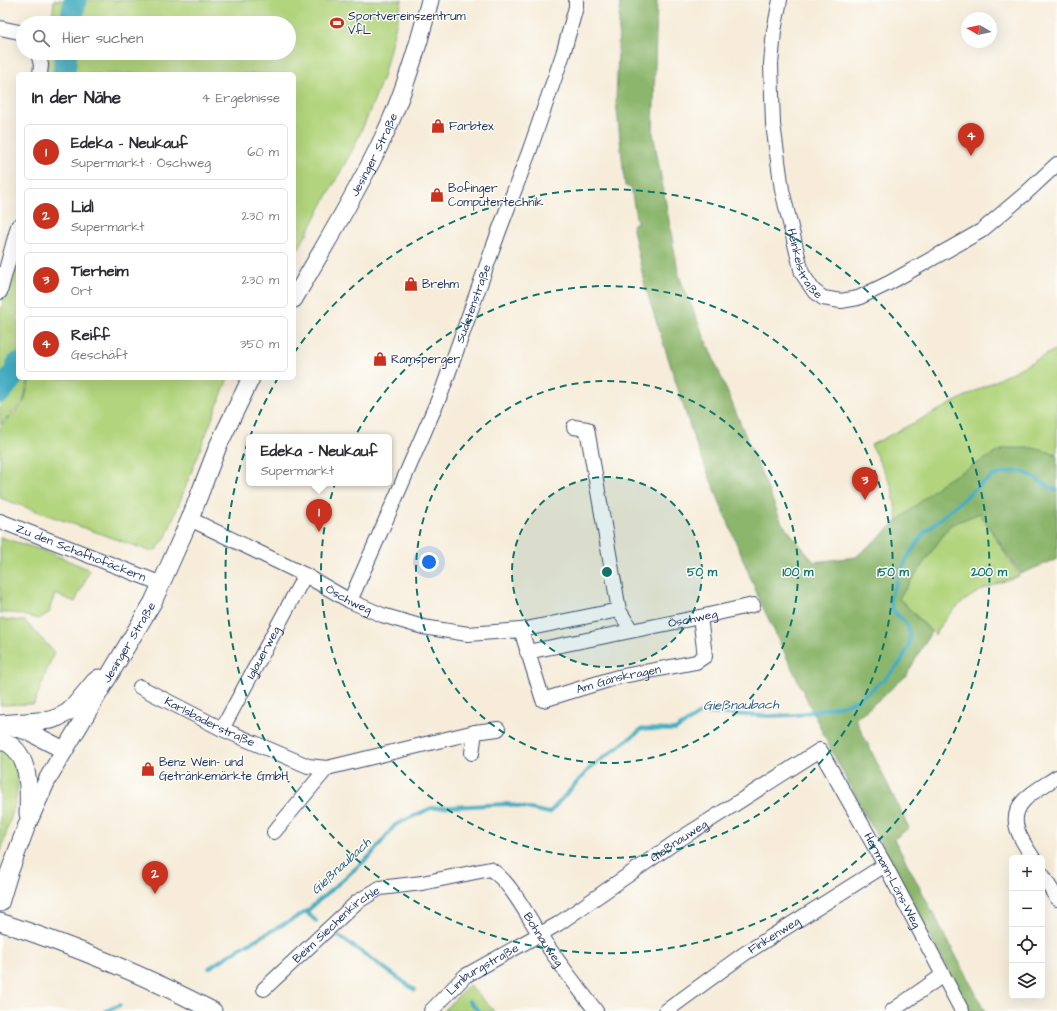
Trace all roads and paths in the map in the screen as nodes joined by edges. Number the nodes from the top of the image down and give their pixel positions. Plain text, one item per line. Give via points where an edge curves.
1 (430, 0) edge
2 (576, 0) edge
3 (780, 0) edge
4 (0, 28) edge
5 (16, 31) edge
6 (40, 60) edge
7 (40, 72) edge
8 (1057, 164) edge
9 (16, 233) edge
10 (0, 292) edge
11 (296, 295) edge
12 (250, 380) edge
13 (574, 427) dead end
14 (190, 519) junction
15 (0, 521) edge
16 (305, 576) junction
17 (162, 584) junction
18 (350, 601) junction
19 (753, 605) dead end
20 (619, 610) junction
21 (700, 617) junction
22 (520, 630) junction
23 (632, 630) junction
24 (527, 652) junction
25 (116, 666) junction
26 (140, 687) dead end
27 (0, 724) edge
28 (222, 729) junction
29 (498, 730) dead end
30 (475, 732) junction
31 (0, 734) edge
32 (0, 740) edge
33 (820, 750) joint
34 (472, 753) dead end
35 (61, 755) junction
36 (327, 768) junction
37 (1057, 777) edge
38 (27, 825) junction
39 (274, 832) dead end
40 (1031, 855) edge
41 (885, 865) junction
42 (490, 869) joint
43 (1045, 879) edge
44 (1057, 899) edge
45 (0, 903) edge
46 (0, 922) edge
47 (540, 934) junction
48 (943, 975) junction
49 (264, 990) dead end
50 (213, 1011) edge
51 (431, 1011) edge
52 (596, 1011) edge
53 (666, 1011) edge
54 (892, 1011) edge
55 (962, 1011) edge

1 - 11 main road, Jesinger Straße via 417,50 384,137
2 - 18 street, Sudetenstraße via 558,69 442,391
3 - 8 street, Heinkelstraße via 771,64 773,124 782,190 802,273 813,290 823,298 841,301 858,298 981,231 1026,194
4 - 5 street
6 - 7 street
9 - 10 street
12 - 14 main road, Jesinger Straße via 218,446
13 - 20 street via 587,429
14 - 16 street, Öschweg
14 - 17 main road, Jesinger Straße
15 - 17 street, Zu den Schafhofäckern
16 - 18 street, Öschweg
16 - 28 street, Iglauerweg
17 - 25 main road, Jesinger Straße
18 - 22 street, Öschweg via 382,615 423,628 468,634
19 - 21 street, Öschweg
20 - 22 street, Öschweg
20 - 23 street
21 - 23 street, Öschweg
21 - 24 street, Am Gänskragen via 705,656 696,662 618,677 542,700
22 - 24 street
23 - 24 street, Öschweg
25 - 27 main road via 94,682 68,712 50,720
25 - 35 main road, Jesinger Straße
26 - 28 street, Karlsbaderstraße
27 - 35 main road via 27,731
28 - 36 street, Karlsbaderstraße via 308,766
29 - 30 street, Karlsbaderstraße
30 - 34 street
30 - 36 street, Karlsbaderstraße
31 - 35 main road via 14,736
32 - 38 main road via 15,750 26,770 29,789
33 - 41 street, Hermann-Löns-Weg
33 - 47 street, Gießnauweg via 677,841
35 - 38 main road, Jesinger Straße
36 - 39 street
37 - 40 street via 1025,798 1016,812 1016,828
38 - 45 main road, Jesinger Straße
41 - 48 street, Hermann-Löns-Weg
41 - 53 street, Finkenweg via 744,954
42 - 47 street, Bohnauweg via 498,874
42 - 49 street, Beim Siechenkirchle via 422,883 380,888 357,902
43 - 44 street
46 - 50 main road via 66,944 114,964
47 - 51 street, Limburgstraße via 465,976
47 - 52 street, Bohnauweg
48 - 54 street
48 - 55 street, Hermann-Löns-Weg

